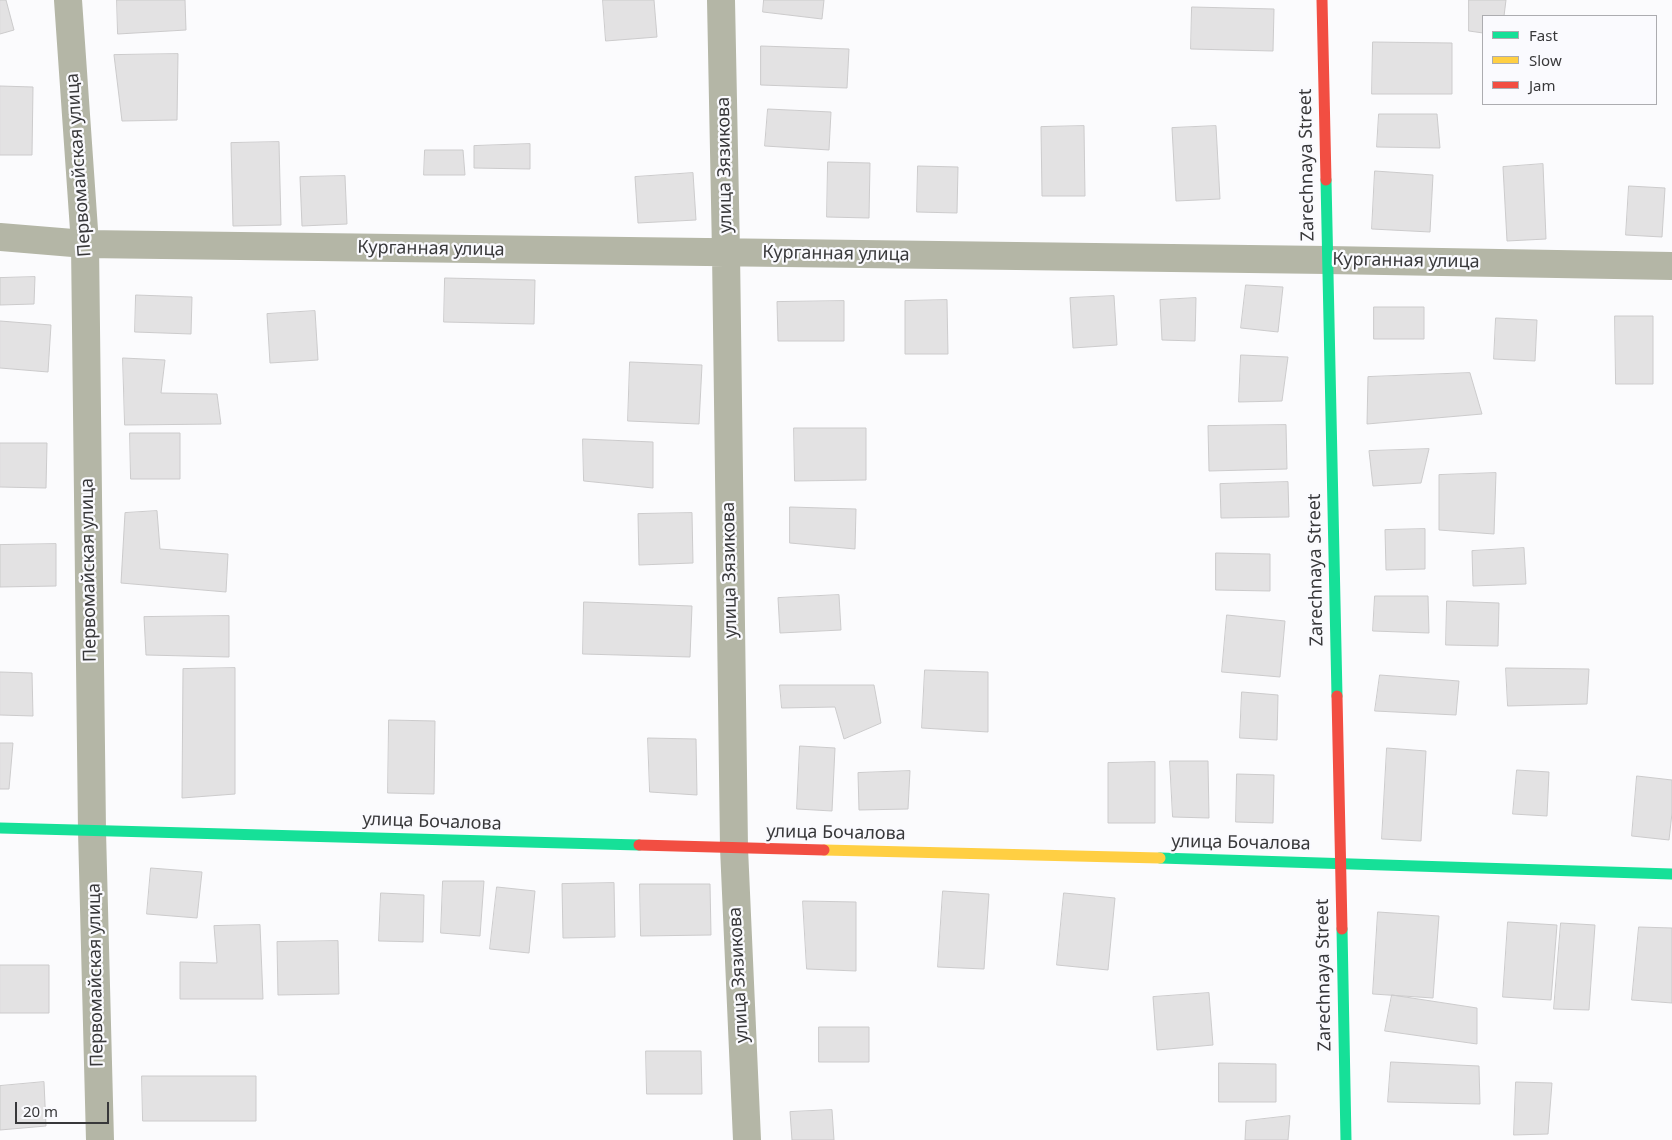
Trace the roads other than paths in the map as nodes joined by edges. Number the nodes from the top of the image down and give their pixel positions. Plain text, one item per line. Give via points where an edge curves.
1 (68, 0) edge
2 (721, 0) edge
3 (1322, 0) edge
4 (0, 237) edge
5 (85, 244) junction
6 (726, 252) junction
7 (1326, 260) junction
8 (1672, 266) edge
9 (0, 828) edge
10 (92, 831) junction
11 (734, 848) junction
12 (1339, 863) junction
13 (1672, 874) edge
14 (100, 1140) edge
15 (747, 1140) edge
16 (1346, 1140) edge

1 - 5 street, Первомайская улица
2 - 6 street, улица Зязикова
3 - 7 street, Zarechnaya Street
4 - 5 street, Курганная улица
5 - 6 street, Курганная улица
5 - 10 street, Первомайская улица
6 - 7 street, Курганная улица
6 - 11 street, улица Зязикова
7 - 8 street, Курганная улица
7 - 12 street, Zarechnaya Street
9 - 10 street, улица Бочалова
10 - 11 street, улица Бочалова
10 - 14 street, Первомайская улица
11 - 12 street, улица Бочалова
11 - 15 street, улица Зязикова
12 - 13 street, улица Бочалова
12 - 16 street, Zarechnaya Street

